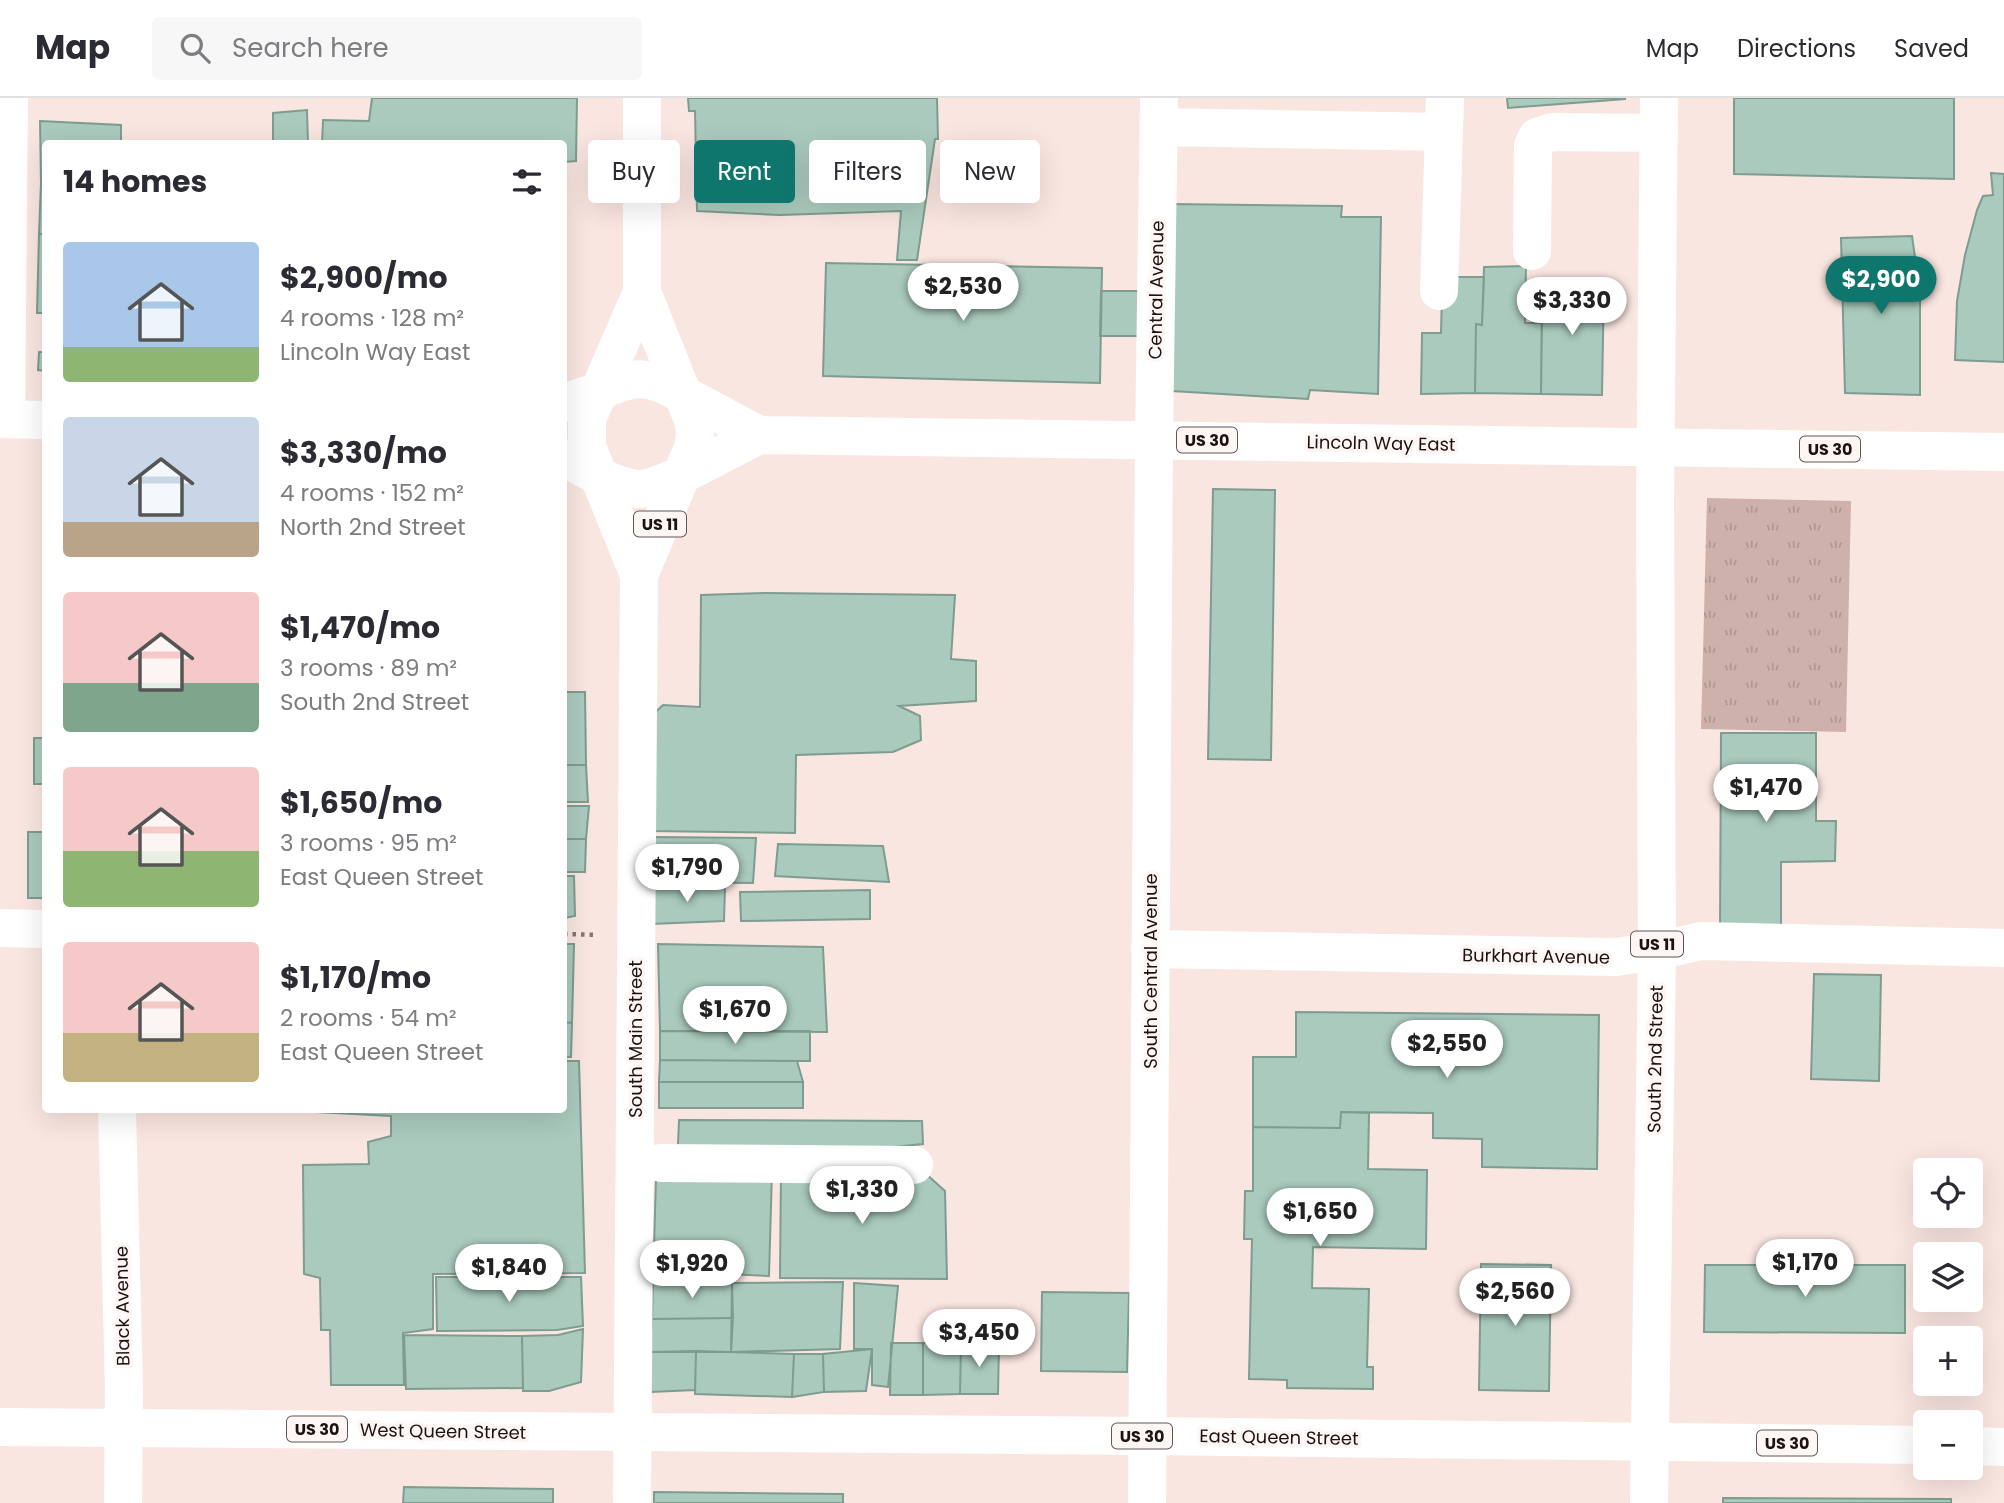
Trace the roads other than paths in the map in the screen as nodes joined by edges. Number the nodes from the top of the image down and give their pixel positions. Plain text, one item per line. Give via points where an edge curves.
1 (9, 98) edge
2 (642, 98) edge
3 (1159, 112) edge
4 (1225, 113) edge
5 (1338, 114) edge
6 (1445, 115) edge
7 (1659, 115) edge
8 (1532, 251) dead end
9 (1439, 291) dead end
10 (642, 292) junction
11 (683, 395) junction
12 (581, 397) edge
13 (3, 419) edge
14 (42, 420) edge
15 (759, 435) junction
16 (1154, 440) junction
17 (1656, 447) junction
18 (2004, 452) edge
19 (567, 459) edge
20 (682, 473) junction
21 (598, 474) junction
22 (639, 575) junction
23 (0, 928) edge
24 (42, 929) edge
25 (2004, 948) edge
26 (1150, 950) junction
27 (1657, 951) junction
28 (117, 1113) edge
29 (661, 1163) dead end
30 (914, 1165) dead end
31 (124, 1426) junction
32 (0, 1427) edge
33 (634, 1433) junction
34 (1148, 1436) junction
35 (1650, 1441) junction
36 (1913, 1445) edge
37 (1983, 1446) edge
38 (2004, 1447) edge
39 (123, 1503) edge
40 (632, 1503) edge
41 (1147, 1503) edge
42 (1649, 1503) edge

1 - 13 main road
2 - 10 main road, US 11
3 - 4 main road
3 - 16 main road, Central Avenue
4 - 5 main road
5 - 6 main road
6 - 9 main road
7 - 8 main road via 1537,137 1533,146
7 - 17 main road, US 11
10 - 11 main road, US 11
10 - 12 main road, US 11
11 - 12 main road, US 30 via 654,380 639,378
11 - 15 main road, Lincoln Way East / US 30
11 - 20 main road, US 11 via 695,433
12 - 21 main road, US 11 via 587,447
13 - 14 main road
15 - 16 main road, Lincoln Way East / US 30
15 - 20 main road, Lincoln Way East / US 30
16 - 17 main road, Lincoln Way East / US 30
16 - 26 main road, South Central Avenue
17 - 18 main road, Lincoln Way East / US 30
17 - 27 main road, South 2nd Street / US 11
19 - 21 main road, US 30
20 - 21 main road, US 30 via 638,489
20 - 22 main road, South Main Street / US 11
21 - 22 main road, South Main Street / US 11
22 - 33 main road, South Main Street / US 11
23 - 24 main road
25 - 27 main road, Burkhart Avenue via 1701,940
26 - 27 main road, Burkhart Avenue via 1616,957
26 - 34 main road, South Central Avenue
27 - 35 main road, South 2nd Street / US 11
28 - 31 main road, Black Avenue
29 - 30 main road
31 - 32 main road, West Queen Street / US 30
31 - 33 main road, West Queen Street / US 30
31 - 39 main road, Black Avenue
33 - 34 main road, East Queen Street / US 30
33 - 40 main road, South Main Street / US 11
34 - 35 main road, East Queen Street / US 30
34 - 41 main road, South Central Avenue
35 - 36 main road, East Queen Street / US 30
35 - 42 main road, South 2nd Street / US 11
37 - 38 main road

